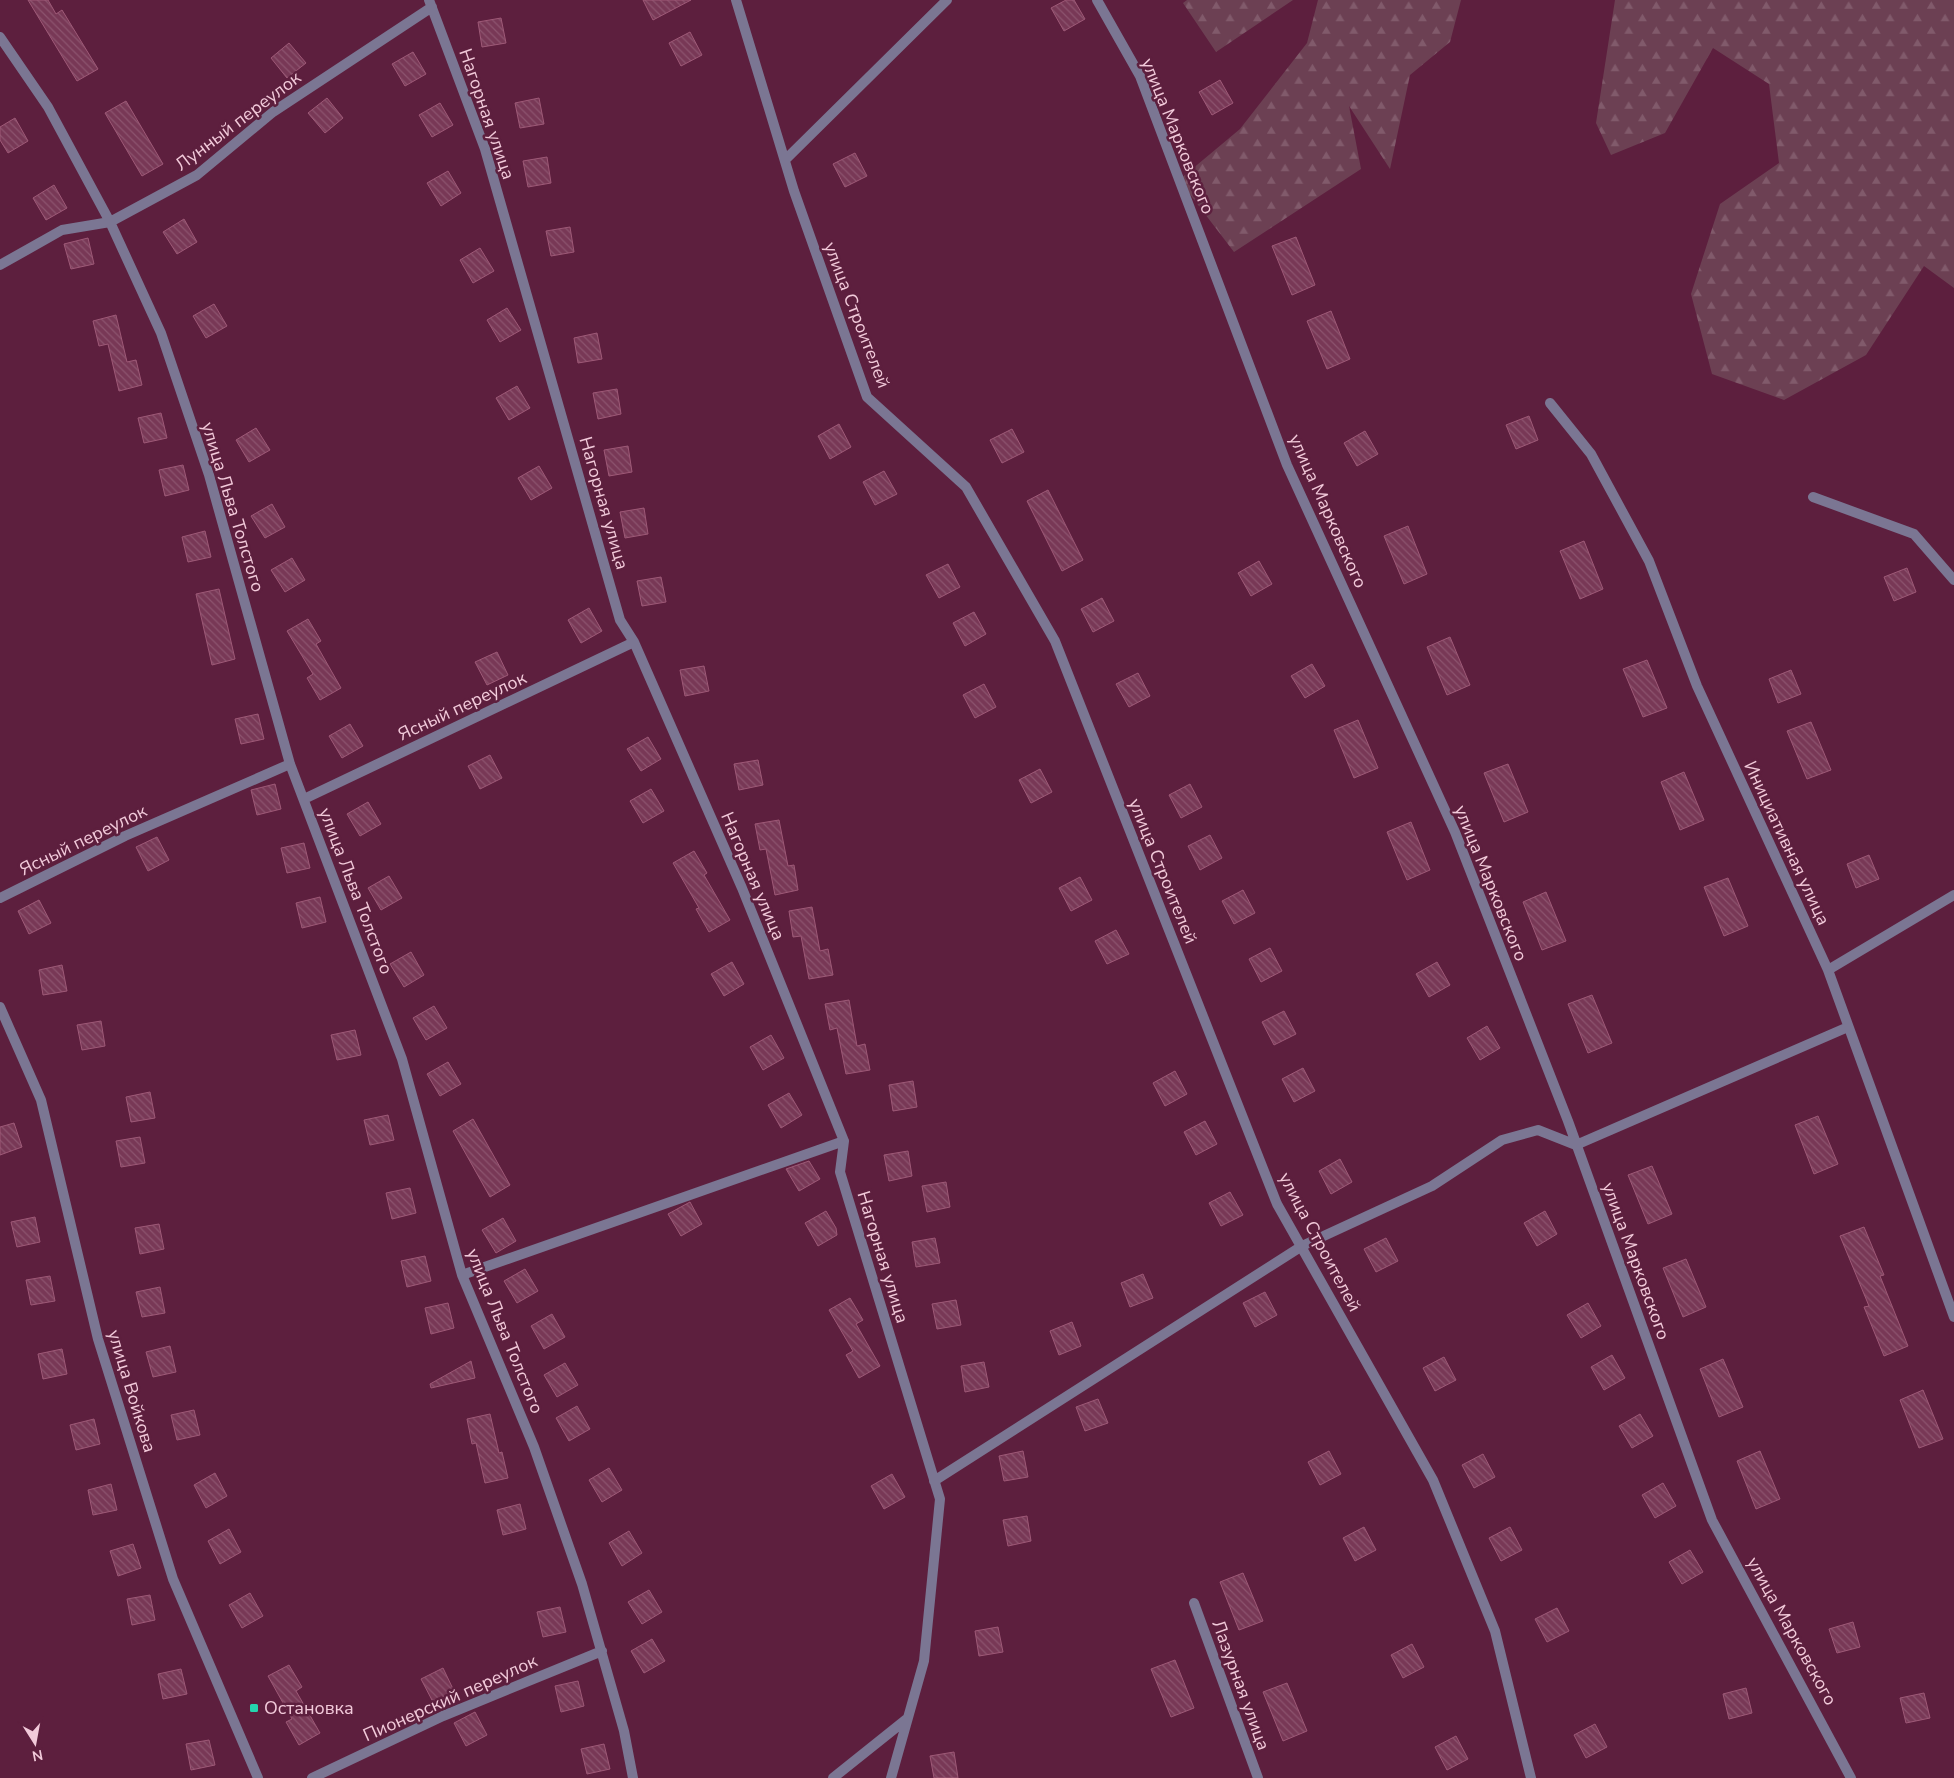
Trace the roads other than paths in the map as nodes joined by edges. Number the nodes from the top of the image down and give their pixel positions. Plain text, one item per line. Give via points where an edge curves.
1 (736, 0) edge
2 (947, 0) edge
3 (1097, 0) edge
4 (430, 4) edge
5 (0, 37) edge
6 (785, 160) junction
7 (110, 222) junction
8 (0, 265) edge
9 (1550, 403) dead end
10 (1813, 497) dead end
11 (1954, 580) edge
12 (634, 642) junction
13 (290, 764) junction
14 (304, 799) junction
15 (1954, 895) edge
16 (0, 898) edge
17 (1828, 970) junction
18 (0, 1007) edge
19 (1848, 1027) junction
20 (844, 1141) junction
21 (1576, 1145) junction
22 (1302, 1246) junction
23 (462, 1275) junction
24 (1954, 1317) edge
25 (934, 1481) junction
26 (1194, 1603) dead end
27 (602, 1651) junction
28 (908, 1718) junction
29 (258, 1778) edge
30 (312, 1778) edge
31 (633, 1778) edge
32 (833, 1778) edge
33 (891, 1778) edge
34 (1258, 1778) edge
35 (1531, 1778) edge
36 (1851, 1778) edge

1 - 6 street, улица Строителей
2 - 6 street
3 - 21 street, улица Марковского via 1140,76 1288,465 1455,832
4 - 7 street, Лунный переулок via 273,112 197,175
4 - 12 street, Нагорная улица via 485,149 620,620
5 - 7 street, улица Льва Толстого via 48,107
6 - 22 street, улица Строителей via 867,397 966,487 1055,641 1277,1204
7 - 8 street, Лунный переулок via 62,230
7 - 13 street, улица Льва Толстого via 161,333 206,466
9 - 17 street, Инициативная улица via 1591,454 1649,561 1697,686
10 - 11 street via 1914,534
12 - 14 street, Ясный переулок
12 - 20 street, Нагорная улица via 742,888
13 - 14 street, улица Льва Толстого
13 - 16 street, Ясный переулок via 125,836
14 - 23 street, улица Льва Толстого via 402,1059
15 - 17 street
17 - 19 street, Инициативная улица
18 - 29 street, улица Войкова via 41,1100 98,1339 173,1579
19 - 21 street
19 - 24 street, Инициативная улица
20 - 23 street
20 - 25 street, Нагорная улица via 840,1172
21 - 22 street via 1538,1130 1502,1140 1432,1186
21 - 36 street, улица Марковского via 1712,1520
22 - 25 street
22 - 35 street, улица Строителей via 1432,1480 1495,1631
23 - 27 street, улица Льва Толстого via 534,1446
25 - 28 street, Нагорная улица via 940,1499 924,1661
26 - 34 street, Лазурная улица
27 - 30 street, Пионерский переулок via 443,1716
27 - 31 street, улица Льва Толстого
28 - 32 street
28 - 33 street, Нагорная улица

